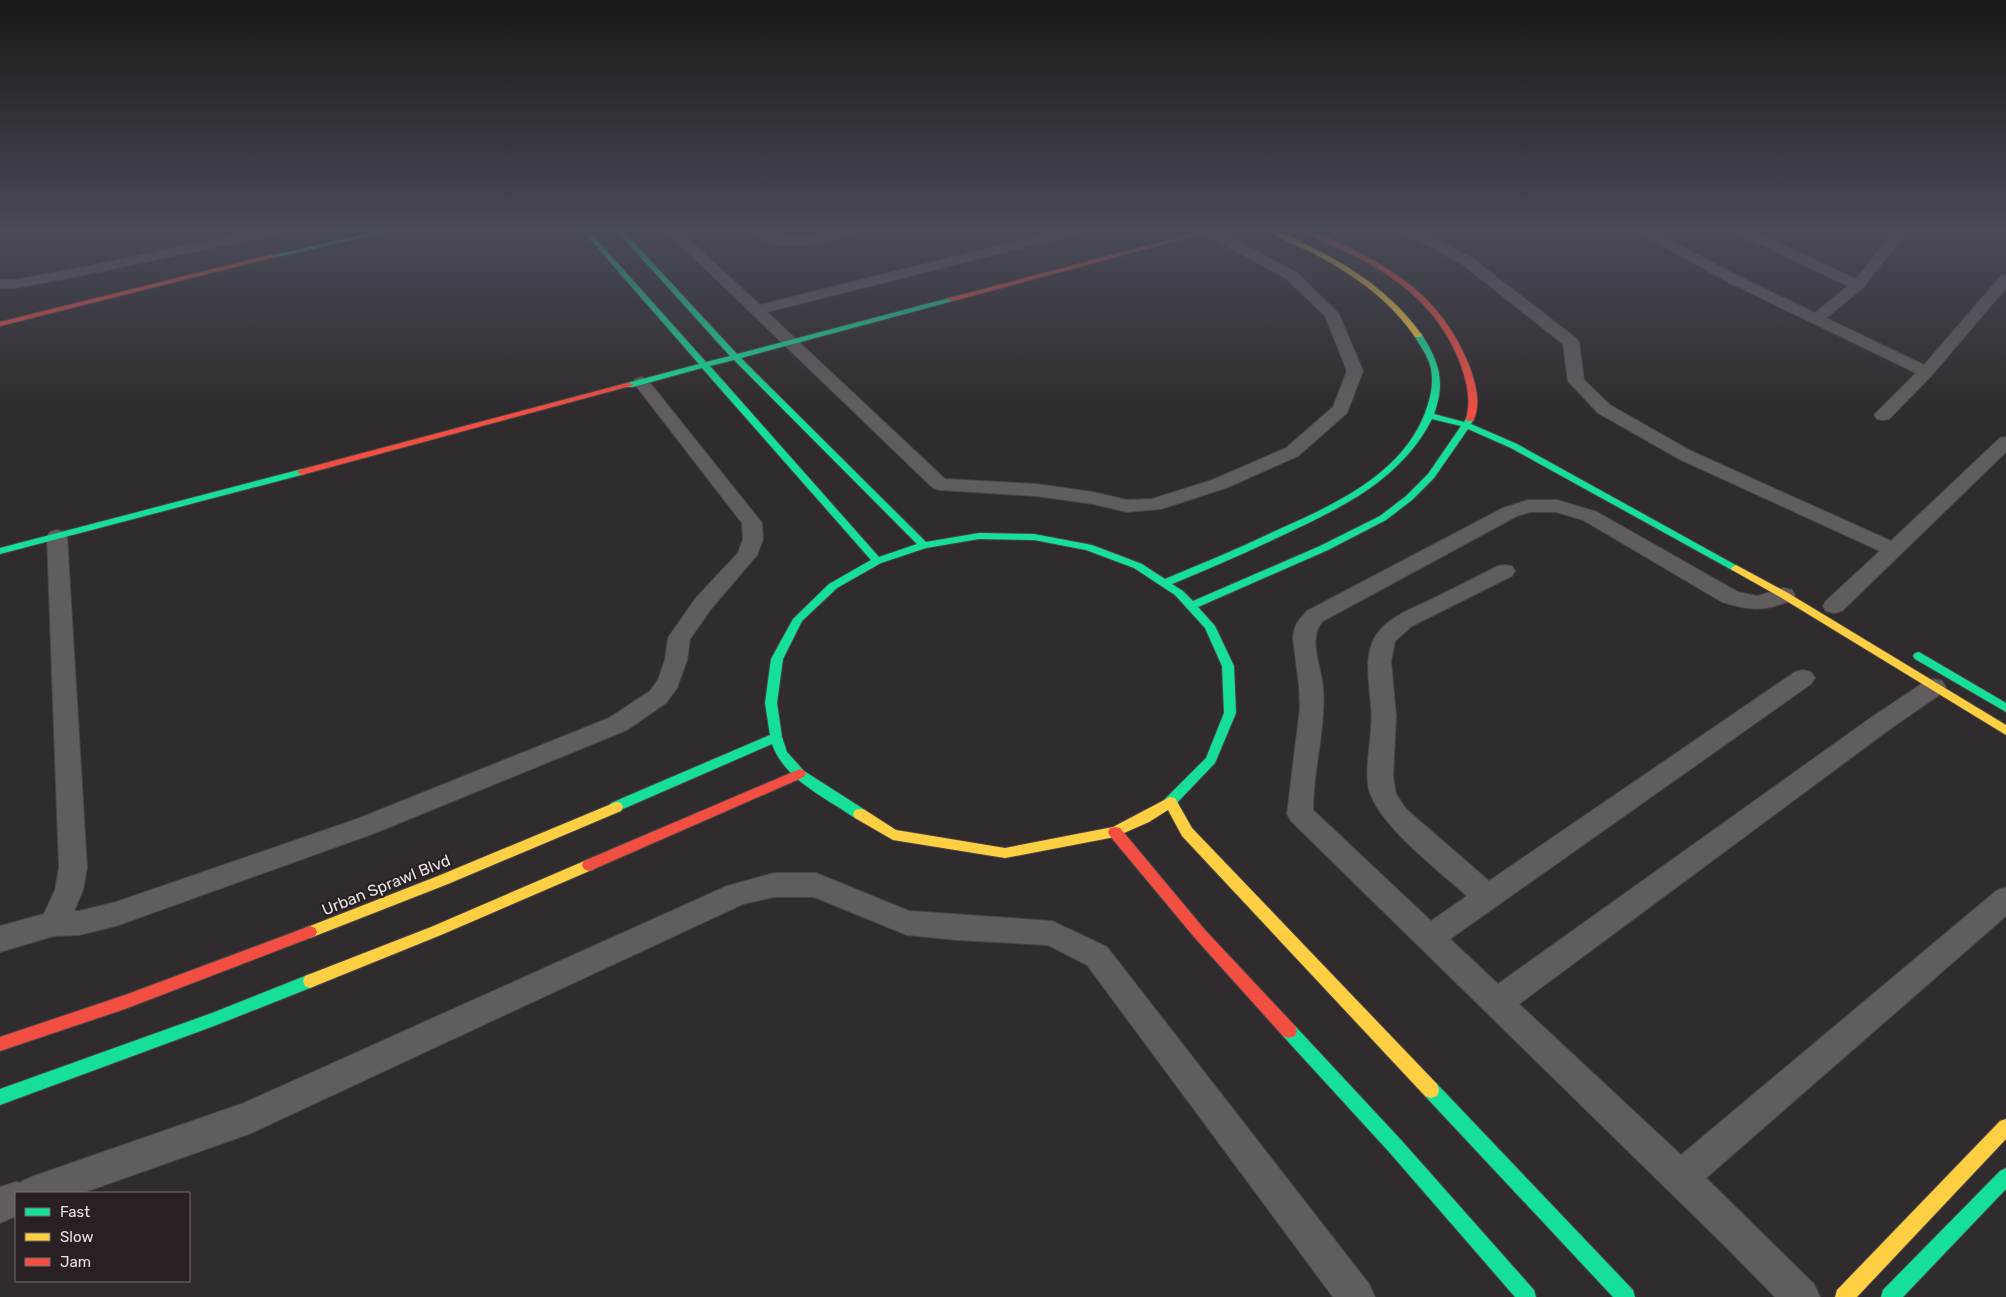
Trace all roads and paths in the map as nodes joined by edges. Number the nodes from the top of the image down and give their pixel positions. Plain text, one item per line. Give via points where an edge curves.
1 (128, 292) edge
2 (637, 292) edge
3 (678, 292) edge
4 (738, 292) edge
5 (831, 292) edge
6 (959, 292) edge
7 (1308, 292) edge
8 (1378, 292) edge
9 (1414, 292) edge
10 (1506, 292) edge
11 (1758, 292) edge
12 (1850, 292) edge
13 (1994, 292) edge
14 (758, 310) junction
15 (1816, 319) junction
16 (0, 324) edge
17 (787, 333) junction
18 (762, 336) dead end
19 (730, 345) junction
20 (690, 354) junction
21 (735, 356) junction
22 (704, 364) junction
23 (1926, 372) junction
24 (641, 382) junction
25 (1428, 415) junction
26 (1883, 415) dead end
27 (1466, 425) junction
28 (2006, 442) edge
29 (57, 536) junction
30 (924, 545) junction
31 (1892, 549) junction
32 (0, 551) edge
33 (877, 561) junction
34 (1505, 571) dead end
35 (1164, 583) junction
36 (1784, 595) junction
37 (1191, 606) junction
38 (1834, 606) dead end
39 (1908, 650) dead end
40 (1803, 678) dead end
41 (1934, 688) junction
42 (2006, 708) edge
43 (2006, 732) edge
44 (776, 737) junction
45 (800, 774) junction
46 (1170, 802) junction
47 (1115, 832) junction
48 (1488, 897) junction
49 (2006, 899) edge
50 (54, 924) junction
51 (1429, 938) junction
52 (0, 940) edge
53 (1496, 1003) junction
54 (0, 1044) edge
55 (0, 1097) edge
56 (2006, 1127) edge
57 (2006, 1177) edge
58 (1680, 1178) junction
59 (37, 1192) edge
60 (15, 1199) edge
61 (0, 1205) edge
62 (1356, 1297) edge
63 (1527, 1297) edge
64 (1626, 1297) edge
65 (1801, 1297) edge
66 (1844, 1297) edge
67 (1890, 1297) edge

1 - 16 street
2 - 20 street
3 - 19 street
4 - 14 street
5 - 14 street
6 - 17 street
7 - 17 street via 1332,314 1355,371 1341,409 1292,452 1219,484 1154,505 1127,506 1036,490 940,484
8 - 25 street via 1403,313 1435,370 1440,401
9 - 27 street via 1452,335 1467,368 1473,411
10 - 31 street via 1571,342 1576,381 1604,409 1685,455
11 - 15 street
12 - 15 street
13 - 23 street
14 - 17 street
15 - 23 street
17 - 18 street
17 - 21 street
19 - 20 street
19 - 21 street
20 - 22 street
21 - 22 street
21 - 30 street
22 - 24 street
22 - 33 street
23 - 26 street
24 - 29 street
24 - 50 street via 752,523 753,540 747,555 703,604 679,638 669,682 658,697 618,724 366,826 116,914 79,923
25 - 27 street
25 - 35 street via 1416,439 1399,461 1369,486 1260,542
27 - 36 street via 1514,446
27 - 37 street via 1439,468 1409,499 1368,527
28 - 31 street
29 - 32 street
29 - 50 street via 73,868 69,890
30 - 33 street
30 - 35 street via 979,536 1034,537 1088,547 1138,566
31 - 38 street
33 - 44 street via 833,586 798,620 777,659 771,703
34 - 48 street via 1404,621 1384,642 1381,657 1384,718 1380,764 1381,787 1387,802 1397,816
35 - 37 street
36 - 41 street
36 - 51 street via 1762,604 1730,597 1590,516 1557,506 1528,506 1510,512 1315,616 1307,624 1305,632 1312,708 1299,799 1300,814
37 - 46 street via 1210,626 1228,666 1230,712 1211,760
39 - 42 street
40 - 48 street
41 - 43 street
41 - 53 street
44 - 45 street via 782,754
44 - 54 street, Urban Sprawl Blvd via 644,797 423,888 174,986
45 - 47 street via 893,835 1005,853
45 - 55 street via 436,931 214,1019
46 - 47 street
46 - 64 street via 1187,832
47 - 63 street via 1242,982 1353,1100
48 - 51 street
49 - 58 street
50 - 52 street
51 - 53 street
53 - 58 street
56 - 66 street
57 - 67 street
58 - 65 street
59 - 62 street via 249,1118 737,894 774,885 816,885 907,922 1052,933 1097,956
60 - 61 street

